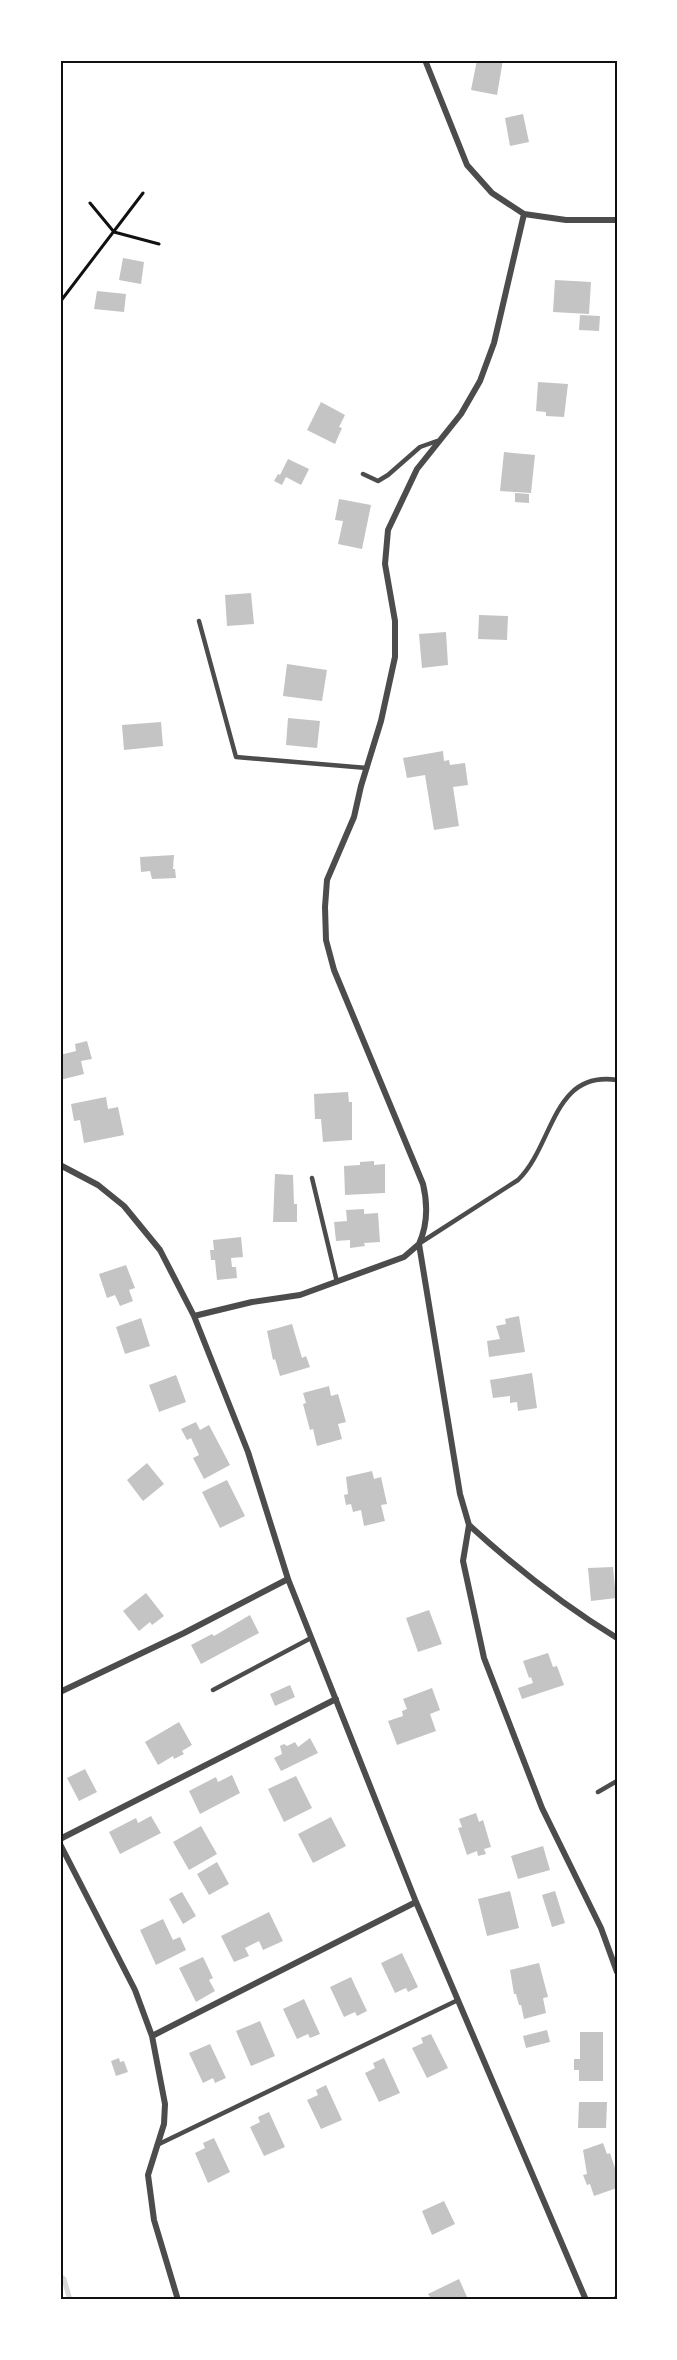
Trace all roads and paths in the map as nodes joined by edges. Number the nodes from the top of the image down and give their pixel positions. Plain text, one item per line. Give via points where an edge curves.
1 (424, 60) edge
2 (143, 193) dead end
3 (90, 203) dead end
4 (524, 214) junction
5 (617, 220) edge
6 (114, 232) junction
7 (159, 244) dead end
8 (60, 302) edge
9 (437, 441) junction
10 (363, 474) dead end
11 (199, 621) dead end
12 (367, 768) junction
13 (617, 1080) edge
14 (60, 1165) edge
15 (312, 1178) dead end
16 (419, 1244) junction
17 (337, 1282) junction
18 (194, 1316) junction
19 (469, 1525) junction
20 (288, 1580) junction
21 (311, 1638) junction
22 (617, 1638) edge
23 (213, 1690) dead end
24 (60, 1692) edge
25 (336, 1699) junction
26 (617, 1781) edge
27 (598, 1792) dead end
28 (60, 1839) edge
29 (60, 1844) edge
30 (416, 1902) junction
31 (617, 1972) edge
32 (458, 2000) junction
33 (152, 2036) junction
34 (157, 2145) junction
35 (178, 2300) edge
36 (586, 2300) edge

1 - 4 street via 467,165 492,193
2 - 6 path
3 - 6 path
4 - 5 street via 566,220
4 - 9 street via 494,343 480,381 461,414
6 - 7 path
6 - 8 path
9 - 10 lane via 420,447 378,481
9 - 12 street via 417,469 388,530 385,564 395,621 395,657
11 - 12 lane via 236,757
12 - 16 street via 354,817 327,880 326,940 334,970 423,1185 427,1202
13 - 16 lane via 603,1078 577,1086 565,1100 524,1175
14 - 18 street via 98,1185 124,1206 160,1250
15 - 17 lane
16 - 17 street via 404,1257
16 - 19 street via 460,1494
17 - 18 street via 300,1295
18 - 20 street via 248,1452
19 - 22 street via 533,1581
19 - 31 street via 463,1561 484,1658 542,1808 602,1928
20 - 21 street
20 - 24 street
21 - 23 lane
21 - 25 street
25 - 28 street
25 - 30 street
26 - 27 lane
29 - 33 street via 135,1990
30 - 32 street
30 - 33 street
32 - 34 lane
32 - 36 street
33 - 34 street via 165,2104
34 - 35 street via 148,2175 154,2220

